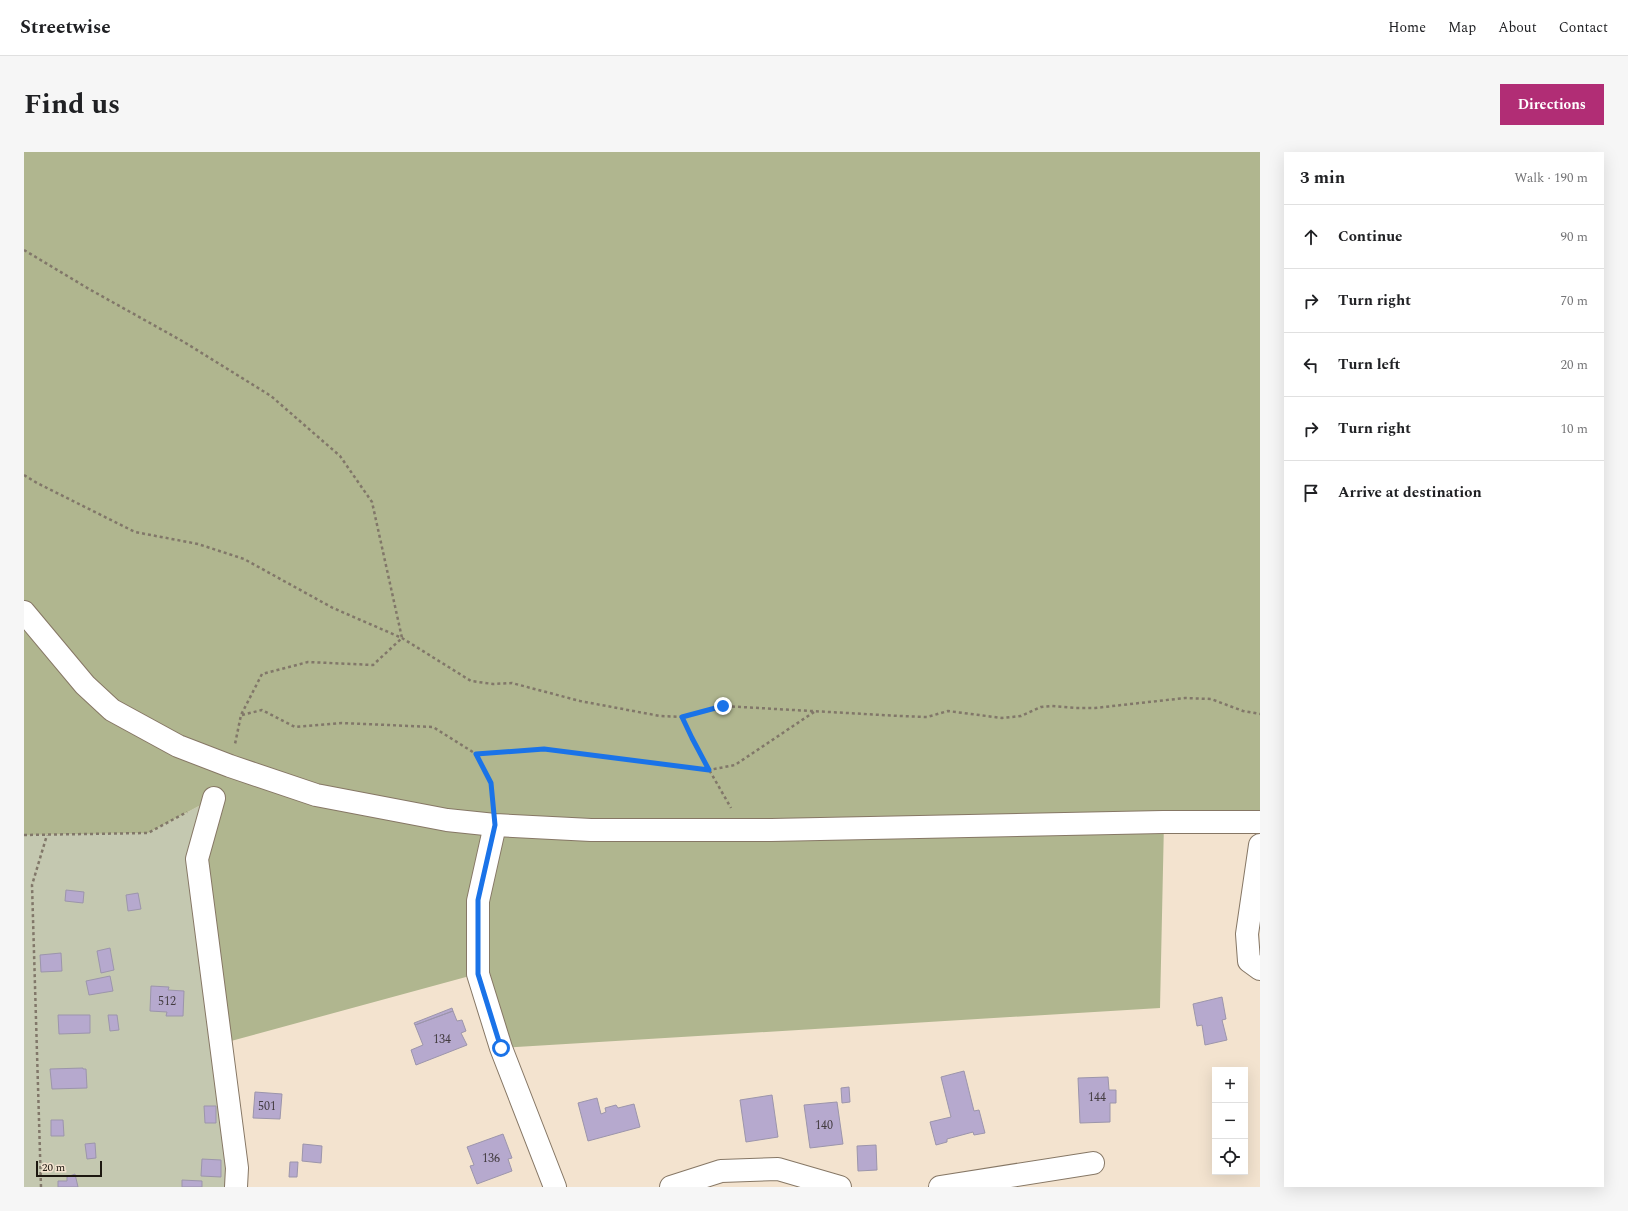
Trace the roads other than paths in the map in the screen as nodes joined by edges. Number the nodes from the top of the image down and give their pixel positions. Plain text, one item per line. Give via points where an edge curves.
1 (24, 612) edge
2 (214, 798) road end
3 (1260, 822) edge
4 (495, 825) junction
5 (1260, 845) edge
6 (1260, 969) edge
7 (1093, 1163) dead end
8 (236, 1187) edge
9 (555, 1187) edge
10 (671, 1187) edge
11 (840, 1187) edge
12 (940, 1187) edge

1 - 4 street via 85,685 112,710 178,746 316,795 447,820
2 - 8 street via 197,859 237,1168
3 - 4 street via 743,830 591,830
4 - 9 street via 478,900 478,974 501,1048
5 - 6 street via 1247,934 1249,961
7 - 12 street
10 - 11 street via 721,1171 778,1169

